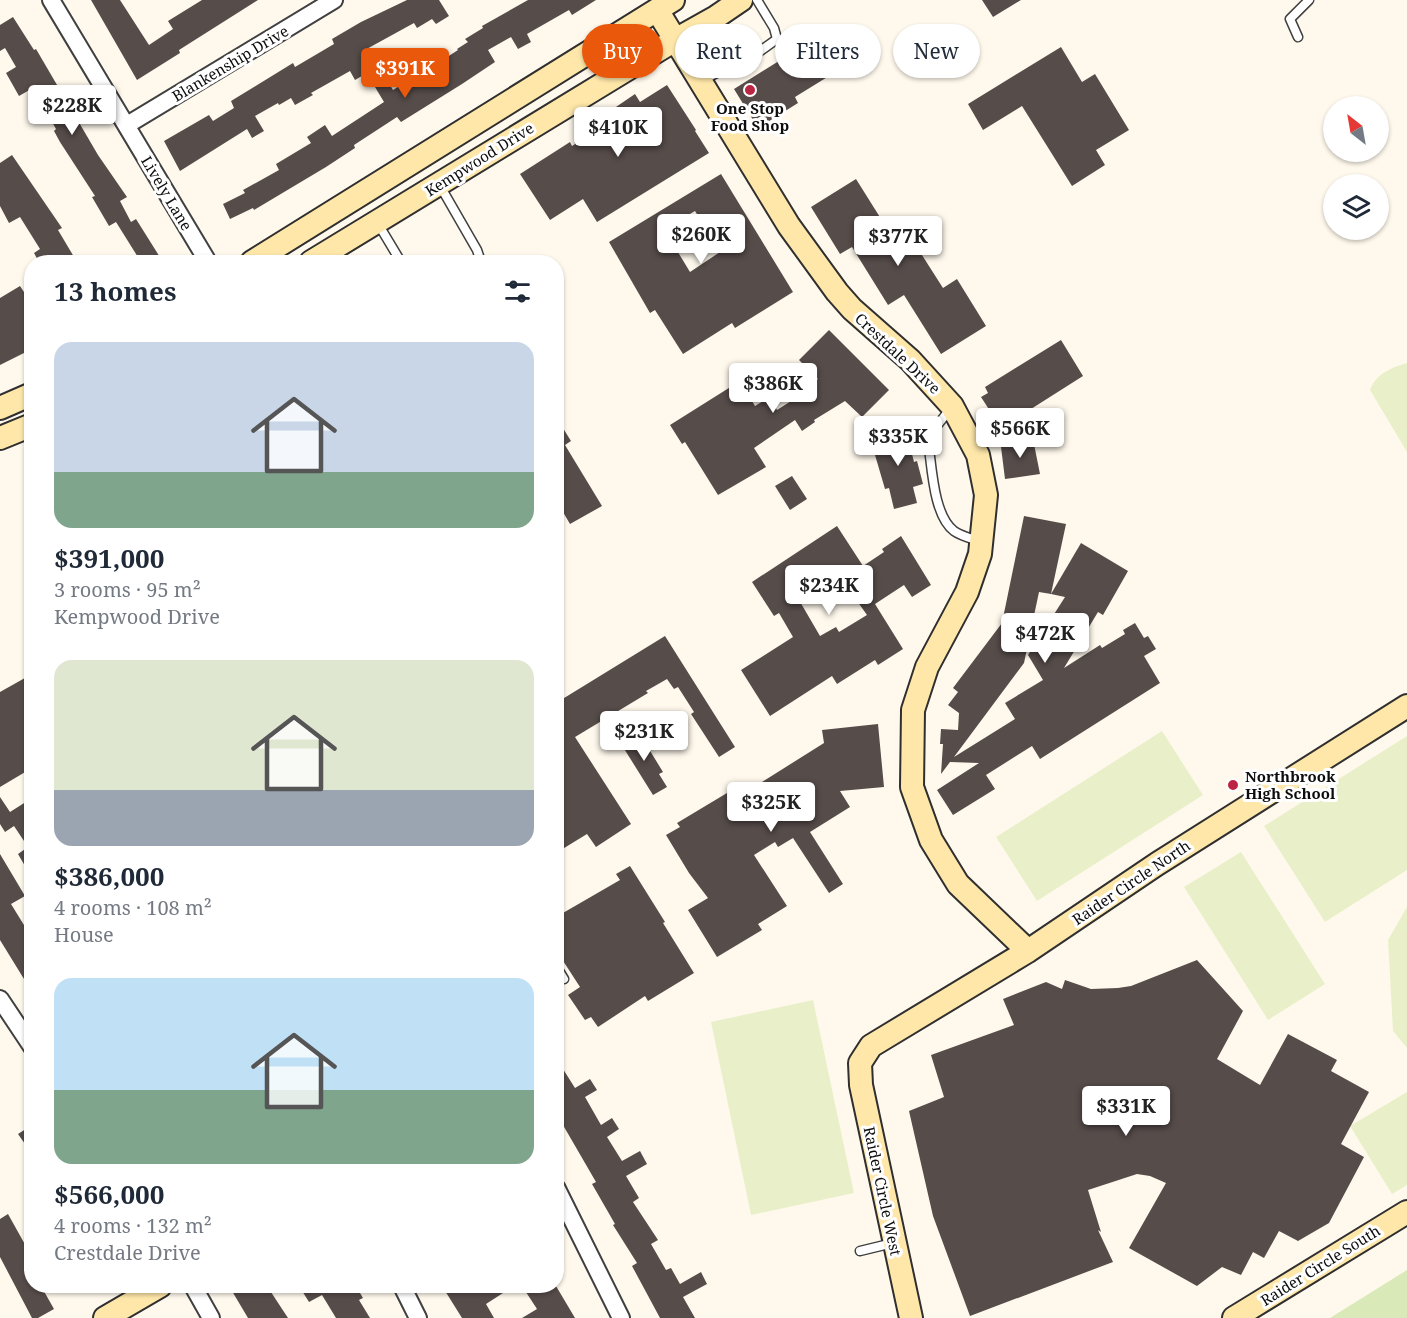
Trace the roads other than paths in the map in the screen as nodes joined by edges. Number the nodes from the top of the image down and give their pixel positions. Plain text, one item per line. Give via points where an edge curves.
1 (51, 0) edge
2 (334, 0) edge
3 (741, 0) edge
4 (757, 0) edge
5 (1310, 0) edge
6 (660, 3) edge
7 (716, 17) junction
8 (704, 24) edge
9 (720, 24) edge
10 (1298, 37) dead end
11 (675, 40) joint
12 (763, 49) edge
13 (699, 78) edge
14 (708, 78) edge
15 (701, 82) junction
16 (508, 102) junction
17 (127, 125) junction
18 (526, 130) junction
19 (439, 184) junction
20 (365, 192) junction
21 (380, 220) junction
22 (204, 255) edge
23 (263, 255) edge
24 (322, 255) edge
25 (398, 255) edge
26 (479, 255) edge
27 (24, 398) edge
28 (952, 406) junction
29 (0, 408) edge
30 (24, 428) edge
31 (0, 438) edge
32 (981, 542) junction
33 (1407, 706) edge
34 (1028, 951) junction
35 (0, 999) edge
36 (24, 1035) edge
37 (860, 1063) joint
38 (564, 1203) edge
39 (1407, 1212) edge
40 (893, 1243) junction
41 (860, 1251) dead end
42 (148, 1293) edge
43 (197, 1293) edge
44 (406, 1293) edge
45 (105, 1318) edge
46 (211, 1318) edge
47 (418, 1318) edge
48 (621, 1318) edge
49 (910, 1318) edge
50 (1234, 1318) edge

1 - 17 street, Lively Lane
2 - 17 street, Blankenship Drive
3 - 7 street, Kempwood Drive
4 - 12 lane via 777,39
5 - 10 lane via 1290,19
6 - 11 street, Crestdale Drive
6 - 16 street
7 - 8 street, Kempwood Drive
7 - 9 lane
11 - 18 street, Kempwood Drive
13 - 15 street, Crestdale Drive
14 - 15 lane
15 - 28 street, Crestdale Drive via 789,226 837,292 910,360
16 - 18 street
16 - 20 street
17 - 22 street, Lively Lane
18 - 19 street, Kempwood Drive
19 - 21 street, Kempwood Drive
19 - 26 lane
20 - 21 street
20 - 23 street
21 - 24 street, Kempwood Drive
21 - 25 lane
27 - 29 street
28 - 32 street, Crestdale Drive via 978,455 986,495
28 - 32 lane via 928,441 939,512 956,532
30 - 31 street
32 - 34 street, Crestdale Drive via 967,592 927,667 913,710 912,787 931,840 958,884
33 - 34 street, Raider Circle North via 1157,864
34 - 37 street, Raider Circle North via 872,1046
35 - 36 street
37 - 40 street, Raider Circle West
38 - 48 street
39 - 50 street, Raider Circle South
40 - 41 lane
40 - 49 street, Raider Circle West
42 - 45 street
43 - 46 street
44 - 47 street

